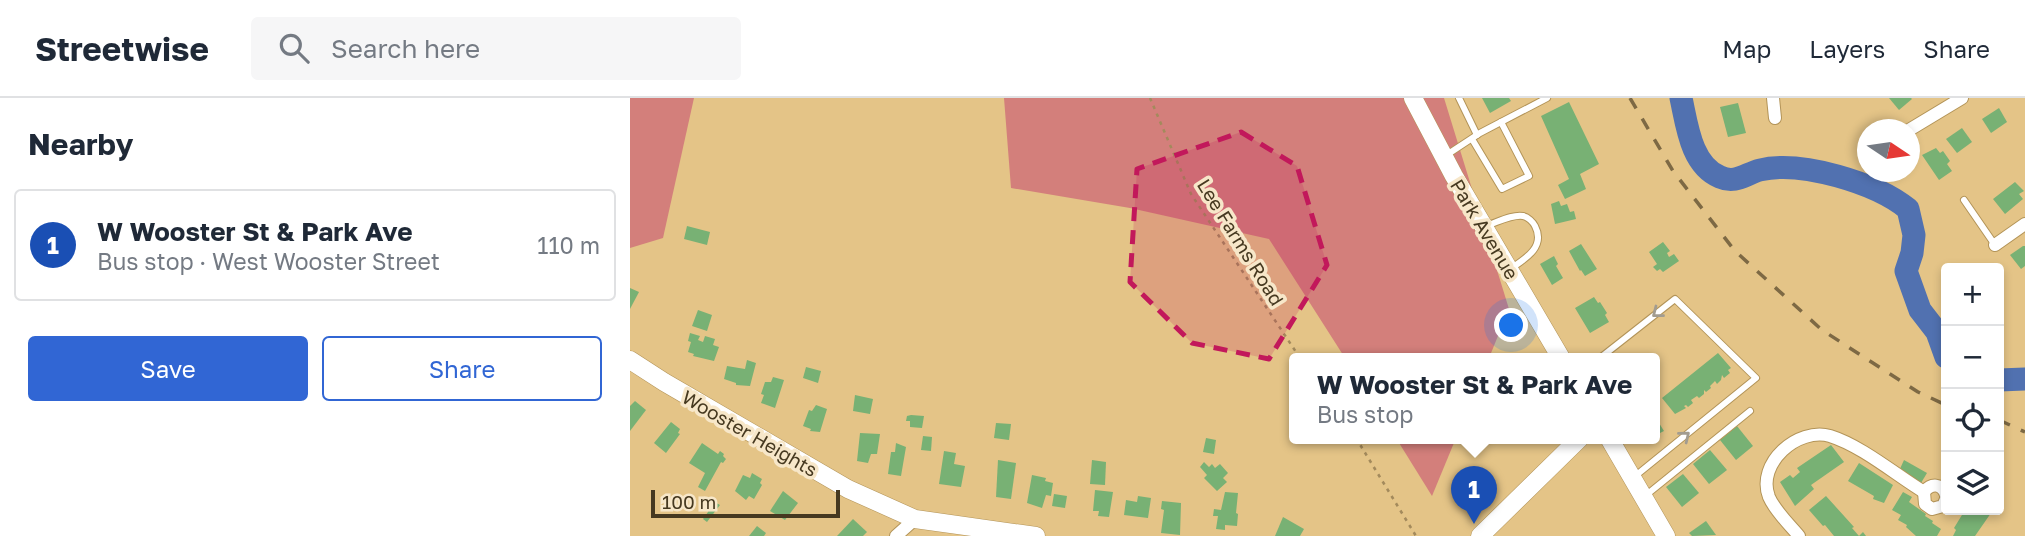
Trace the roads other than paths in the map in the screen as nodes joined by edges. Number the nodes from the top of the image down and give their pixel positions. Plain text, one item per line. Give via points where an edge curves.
1 (1413, 98) edge
2 (1547, 98) edge
3 (1773, 98) edge
4 (1962, 98) edge
5 (1459, 99) edge
6 (1775, 118) dead end
7 (1501, 122) junction
8 (1920, 123) edge
9 (1474, 137) junction
10 (1443, 158) junction
11 (1964, 200) dead end
12 (2025, 225) edge
13 (1483, 227) junction
14 (1995, 245) joint
15 (1509, 270) junction
16 (1558, 353) edge
17 (1606, 353) edge
18 (630, 360) edge
19 (1750, 411) dead end
20 (1574, 444) edge
21 (1612, 444) edge
22 (1632, 479) junction
23 (1941, 487) edge
24 (1924, 492) junction
25 (1643, 498) junction
26 (1941, 507) edge
27 (915, 519) junction
28 (896, 536) edge
29 (1036, 536) edge
30 (1480, 536) edge
31 (1666, 536) edge
32 (1799, 536) edge

1 - 10 main road, Park Avenue
2 - 7 lane
3 - 6 street
4 - 8 street
5 - 9 lane
7 - 9 lane
7 - 9 lane via 1529,176 1502,189
9 - 10 lane
10 - 13 main road, Park Avenue
11 - 14 lane
12 - 14 street
13 - 15 main road, Park Avenue
13 - 15 lane via 1519,216 1535,225 1538,244
15 - 16 main road, Park Avenue
22 -> 17 lane via 1756,378 1675,299
18 - 27 main road, Wooster Heights via 838,483
19 - 25 lane
20 - 30 main road
21 - 22 main road
22 - 25 main road
23 - 24 street via 1928,487
24 - 26 street via 1925,504 1932,509
24 - 32 street via 1849,444 1828,435 1808,435 1788,444 1774,460 1768,477 1768,496
25 - 31 main road
27 - 28 street
27 - 29 main road, Wooster Heights

